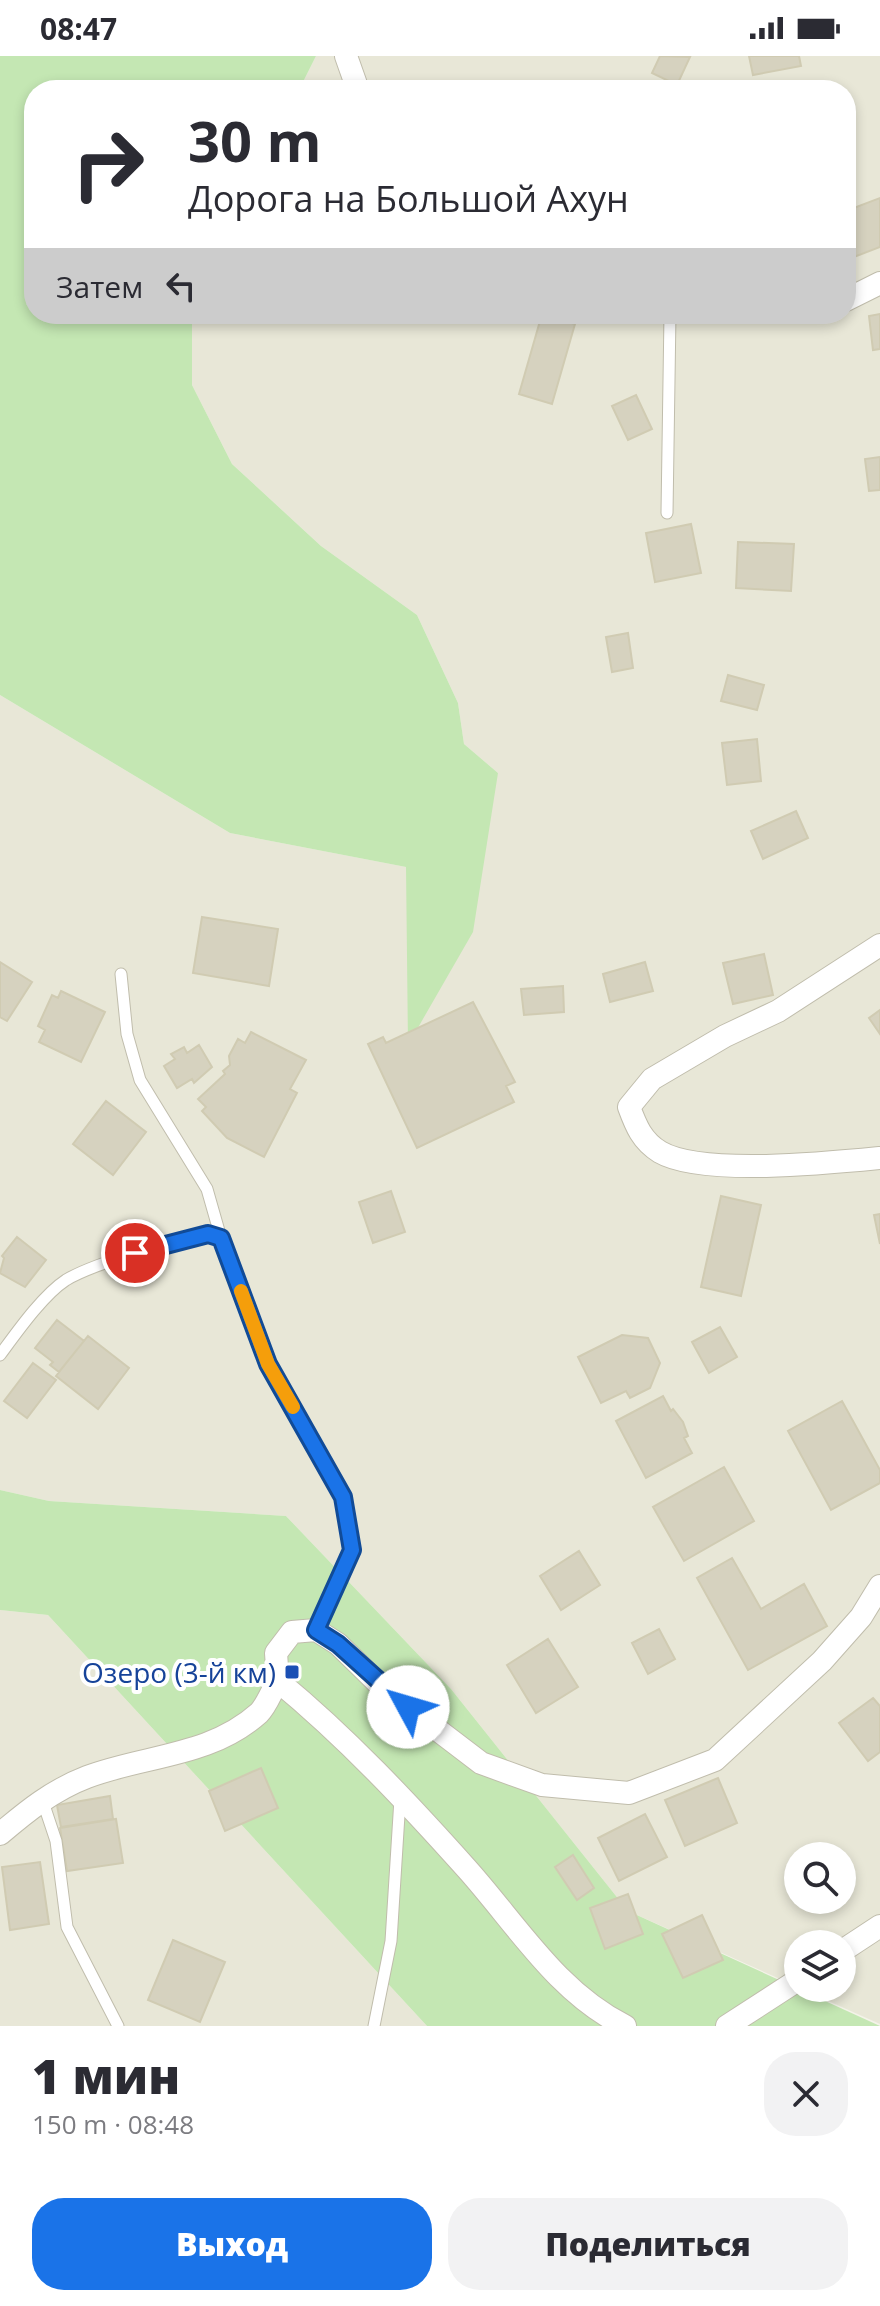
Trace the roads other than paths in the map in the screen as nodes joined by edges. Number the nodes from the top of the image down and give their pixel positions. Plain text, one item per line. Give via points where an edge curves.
1 (346, 56) edge
2 (354, 80) edge
3 (880, 283) edge
4 (856, 295) edge
5 (670, 324) edge
6 (667, 513) dead end
7 (880, 945) edge
8 (121, 974) dead end
9 (880, 1158) edge
10 (221, 1238) junction
11 (0, 1355) edge
12 (880, 1586) edge
13 (316, 1630) junction
14 (278, 1681) junction
15 (41, 1799) junction
16 (400, 1799) junction
17 (0, 1834) edge
18 (880, 1926) edge
19 (856, 1942) edge
20 (784, 1989) edge
21 (118, 2026) edge
22 (374, 2026) edge
23 (625, 2026) edge
24 (727, 2026) edge

1 - 2 street
3 - 4 street
5 - 6 lane
7 - 9 street via 778,1011 652,1079 629,1107 638,1133 660,1152 686,1160 806,1165
8 - 10 lane via 127,1034 140,1080 207,1189
10 - 11 lane via 208,1234 135,1253 66,1280
10 - 13 lane via 268,1364 343,1497 352,1550
12 - 13 street via 822,1661 715,1760 629,1793 542,1785 481,1763
13 - 14 street via 292,1632 276,1653
14 - 15 street via 261,1711 219,1739 89,1776
14 - 16 street via 322,1717
15 - 17 street
15 - 21 lane via 56,1841 67,1927
16 - 22 lane via 391,1941
16 - 23 street via 536,1954 593,2010
18 - 19 street
20 - 24 street

